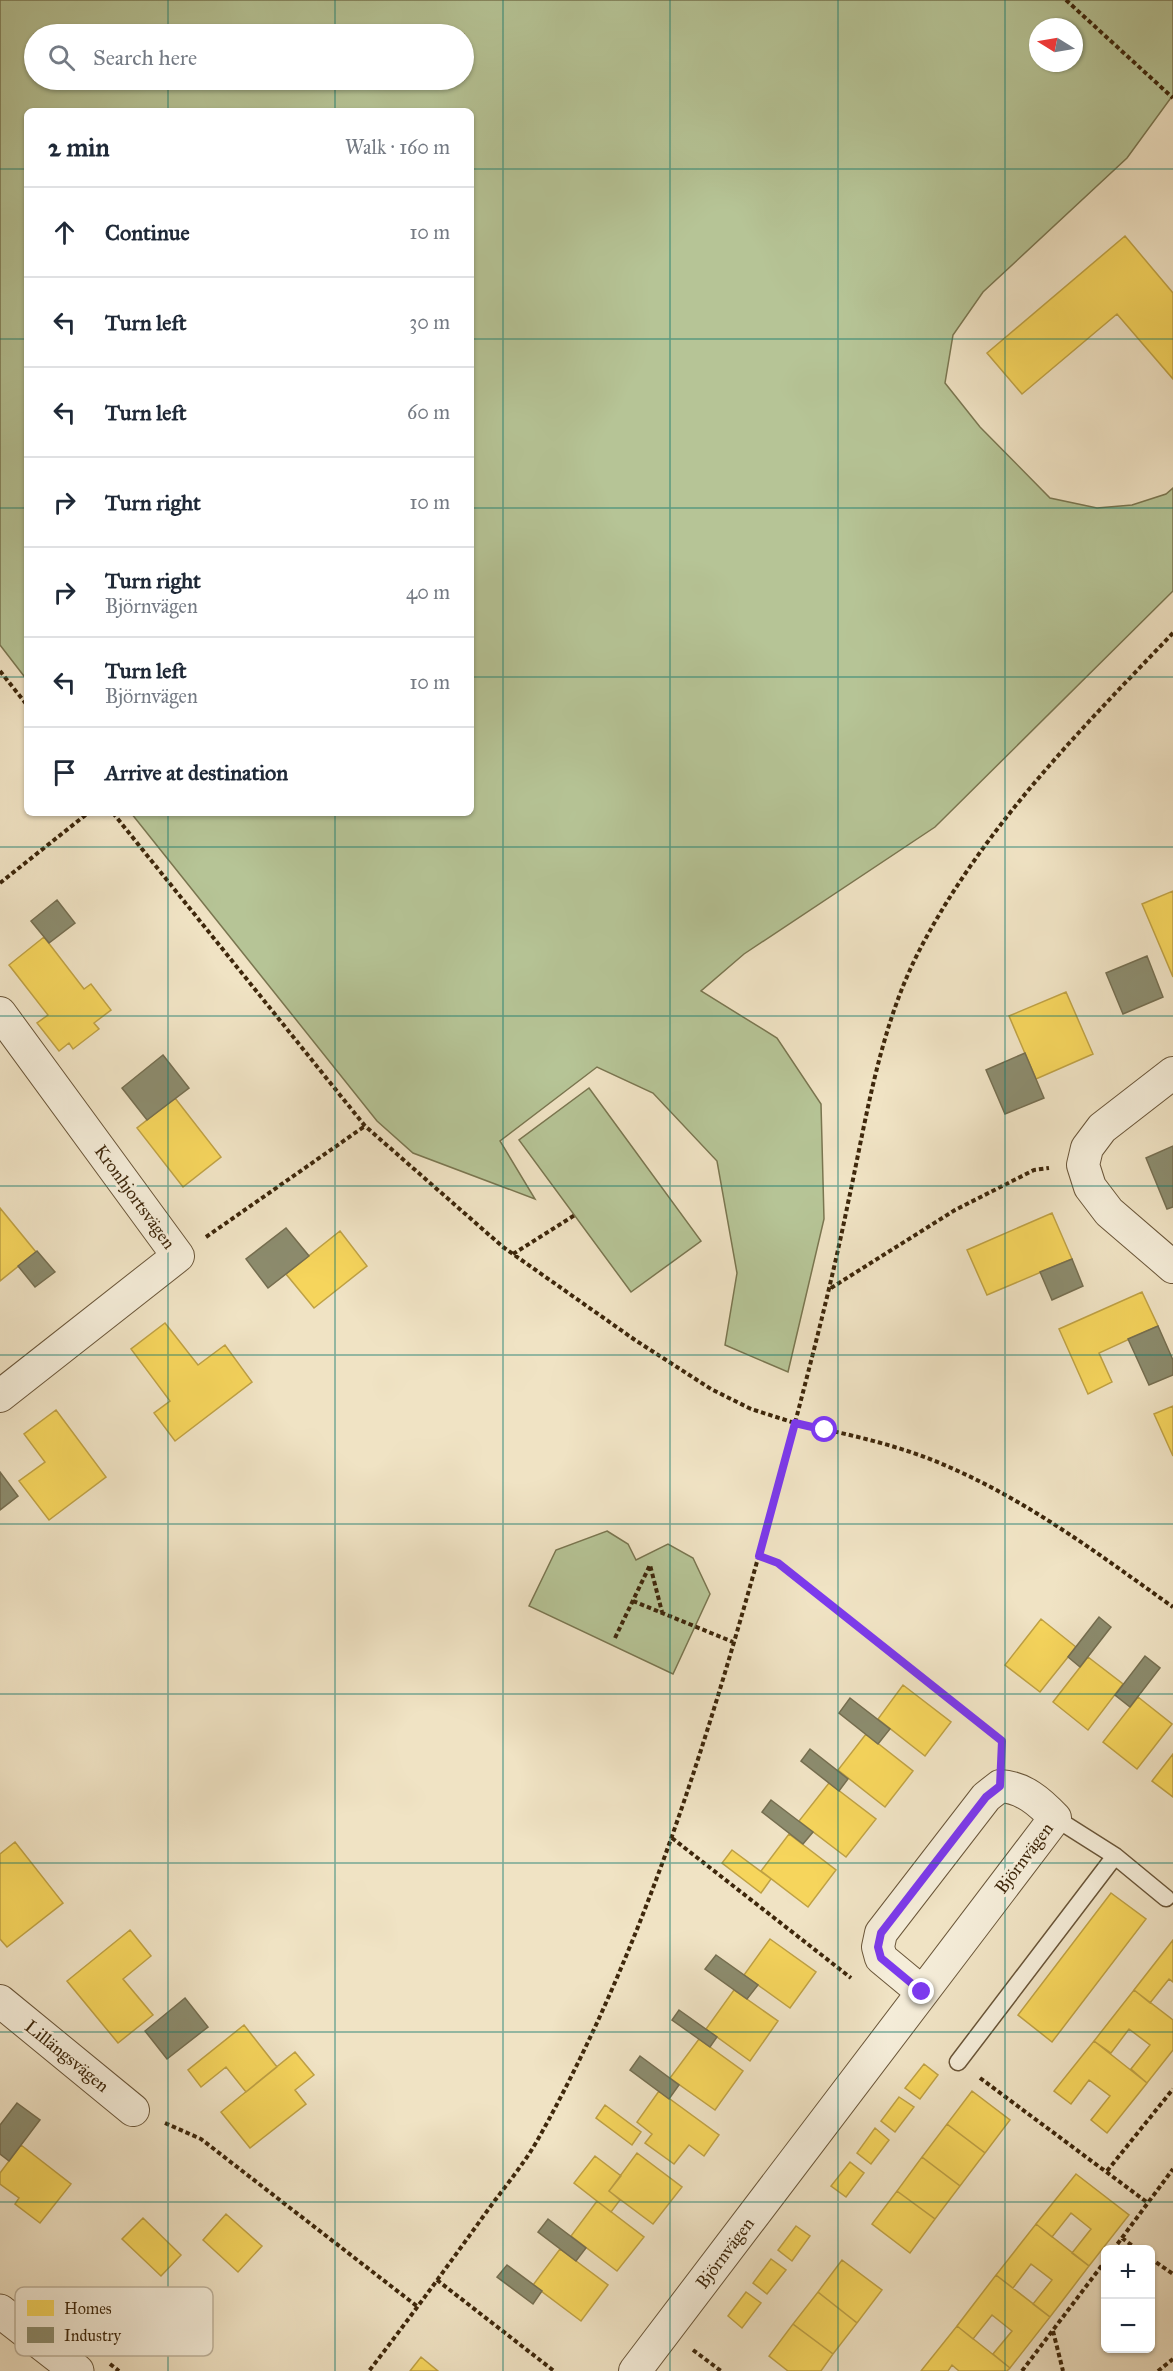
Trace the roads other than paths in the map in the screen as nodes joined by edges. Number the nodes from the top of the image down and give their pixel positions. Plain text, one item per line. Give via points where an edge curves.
1 (0, 1013) edge
2 (1173, 1073) edge
3 (1173, 1267) edge
4 (0, 1396) edge
5 (1055, 1818) junction
6 (1115, 1856) junction
7 (1166, 1898) dead end
8 (922, 1992) junction
9 (0, 2001) edge
10 (958, 2062) road end
11 (134, 2110) road end
12 (0, 2311) edge
13 (15, 2323) edge
14 (58, 2356) edge
15 (77, 2371) edge
16 (635, 2371) edge

1 - 4 street, Kronhjortsvägen via 178,1256
2 - 3 street via 1102,1128 1088,1148 1083,1165 1090,1187 1109,1212
5 - 6 lane
5 - 8 street, Björnvägen
5 - 8 street, Björnvägen via 1026,1793 1000,1786 986,1797 881,1933 881,1958
6 - 7 lane
6 - 10 lane
8 - 16 street, Björnvägen
9 - 11 street, Lillängsvägen
12 - 13 street
14 - 15 street

